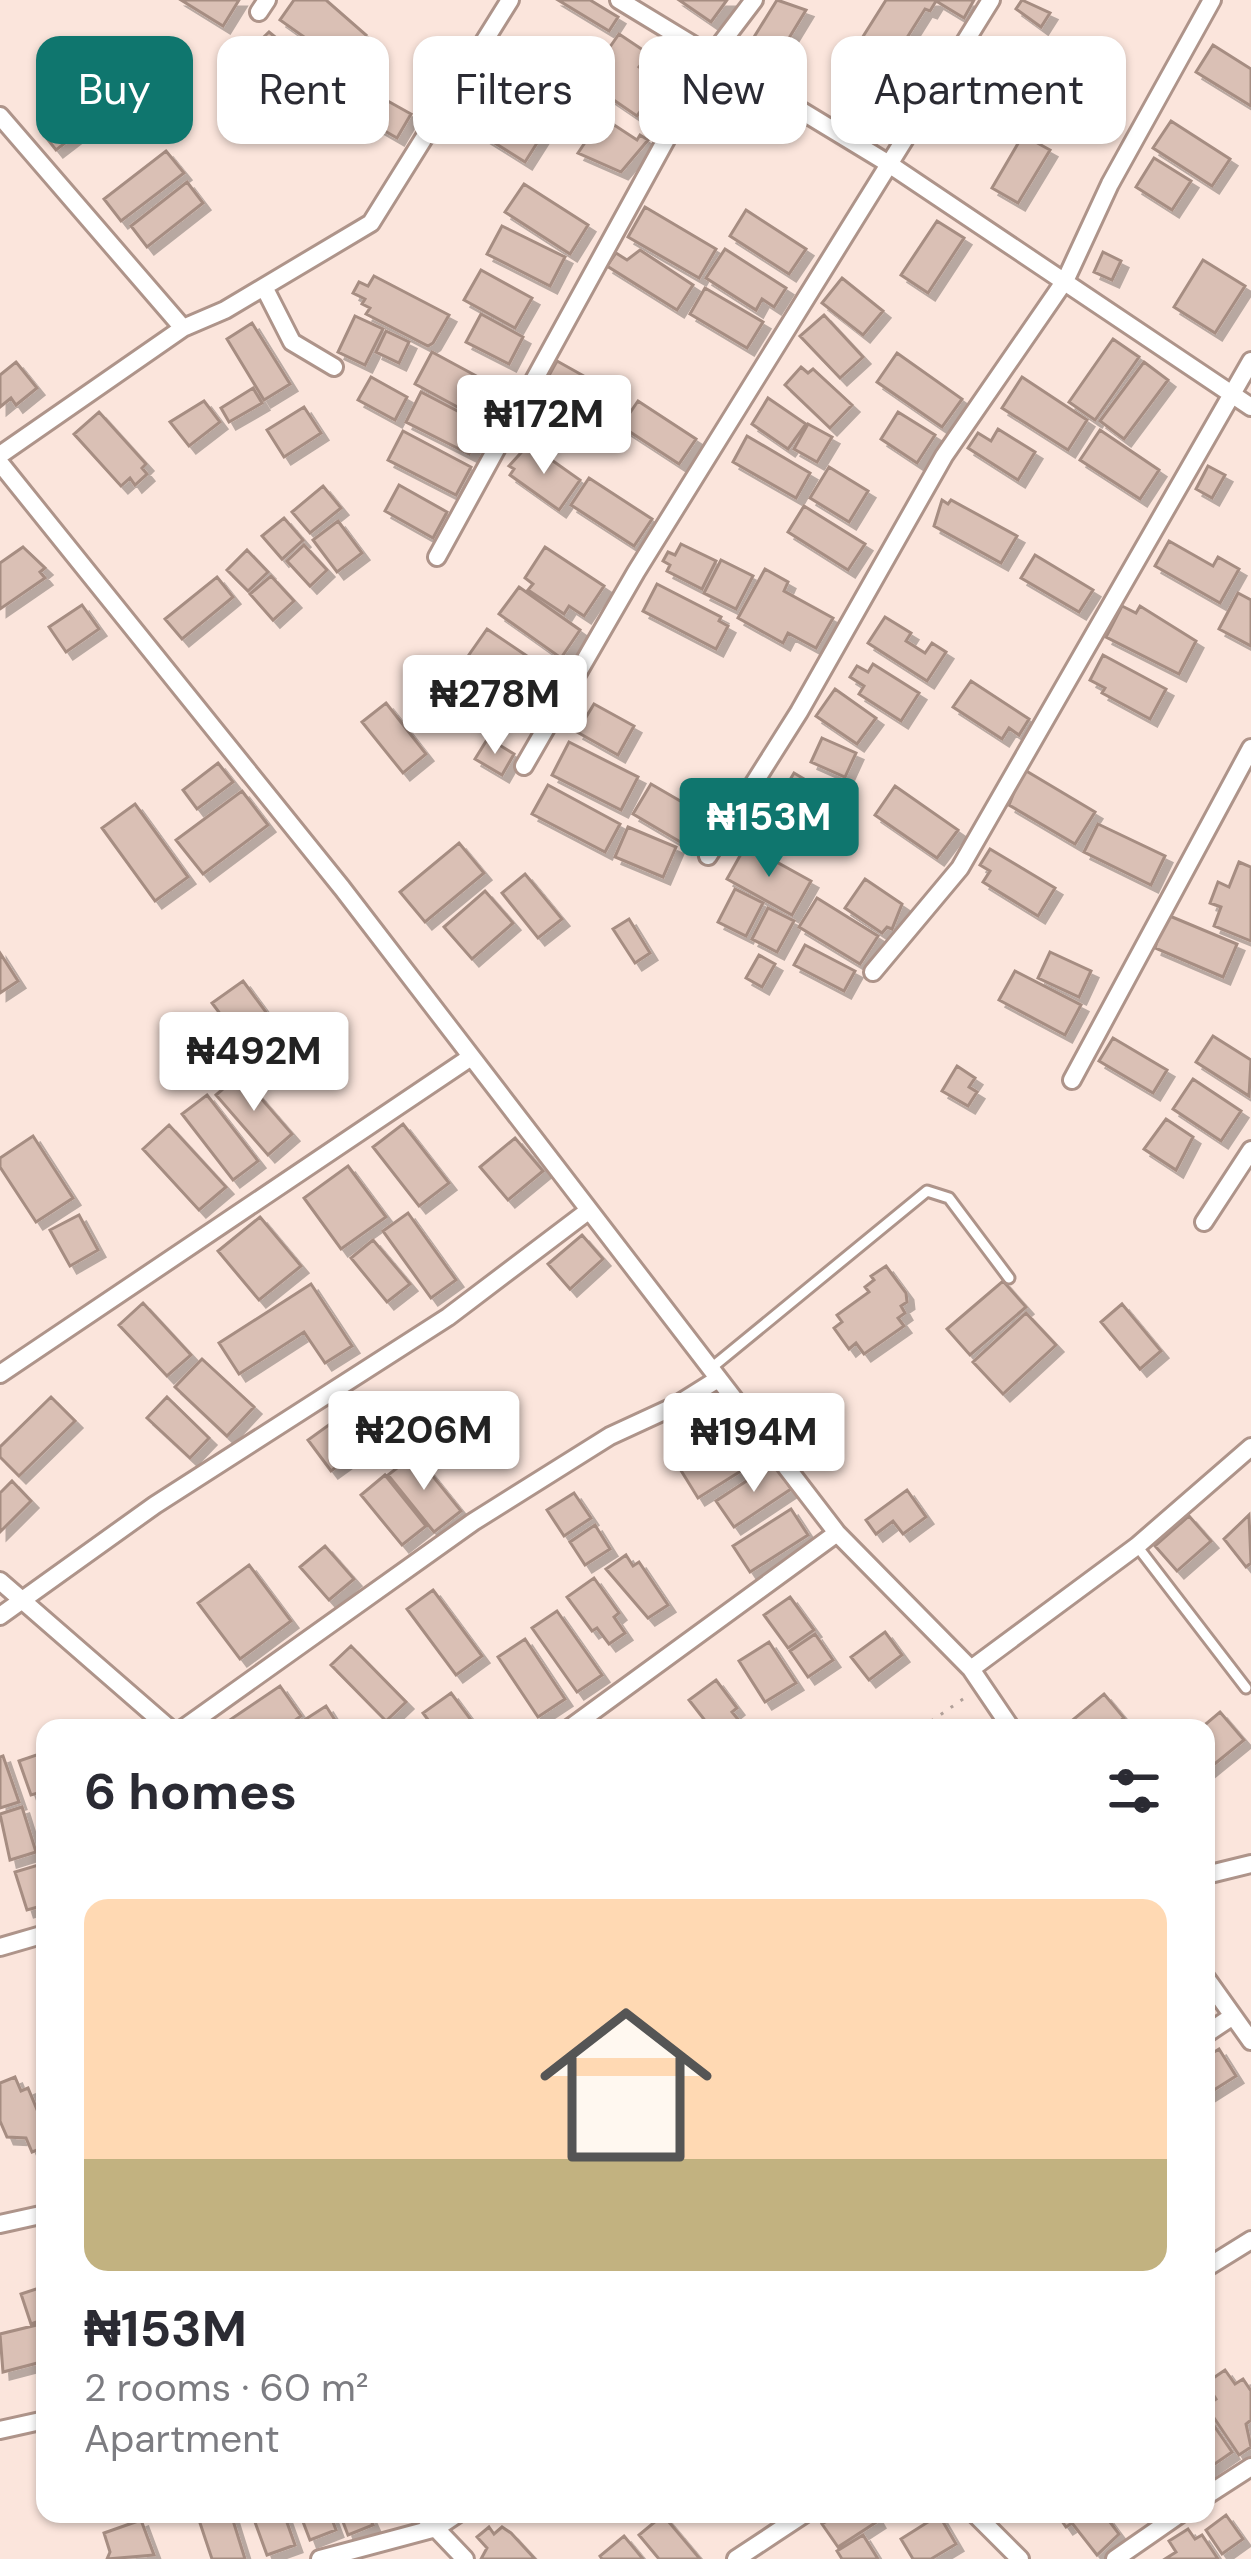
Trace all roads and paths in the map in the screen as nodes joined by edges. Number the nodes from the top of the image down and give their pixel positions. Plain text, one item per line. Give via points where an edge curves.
1 (510, 0) edge
2 (619, 0) edge
3 (754, 0) edge
4 (991, 0) edge
5 (1212, 0) edge
6 (682, 36) edge
7 (727, 36) edge
8 (807, 113) edge
9 (0, 116) edge
10 (663, 144) edge
11 (889, 164) junction
12 (1066, 279) junction
13 (264, 287) junction
14 (183, 328) junction
15 (1251, 361) edge
16 (334, 367) dead end
17 (1233, 396) junction
18 (1251, 406) edge
19 (0, 459) edge
20 (436, 557) dead end
21 (1251, 748) edge
22 (524, 766) dead end
23 (708, 856) dead end
24 (873, 972) dead end
25 (471, 1057) junction
26 (1072, 1080) dead end
27 (1251, 1150) edge
28 (588, 1211) junction
29 (1204, 1222) dead end
30 (1009, 1277) dead end
31 (0, 1374) edge
32 (714, 1374) junction
33 (1251, 1447) edge
34 (837, 1533) junction
35 (1137, 1546) junction
36 (0, 1581) edge
37 (23, 1604) junction
38 (0, 1616) edge
39 (971, 1670) junction
40 (979, 1688) junction
41 (1246, 1688) dead end
42 (159, 1719) edge
43 (197, 1719) edge
44 (582, 1719) edge
45 (934, 1719) edge
46 (1003, 1719) edge
47 (1251, 1864) edge
48 (1215, 1873) edge
49 (36, 1937) edge
50 (0, 1947) edge
51 (1215, 1991) edge
52 (1233, 2016) junction
53 (1215, 2028) edge
54 (1251, 2041) edge
55 (36, 2216) edge
56 (0, 2224) edge
57 (1251, 2240) edge
58 (1215, 2262) edge
59 (36, 2422) edge
60 (0, 2430) edge
61 (1251, 2467) edge
62 (1215, 2490) edge
63 (431, 2523) edge
64 (444, 2523) edge
65 (790, 2523) edge
66 (984, 2523) edge
67 (1167, 2523) edge
68 (436, 2528) junction
69 (320, 2559) edge
70 (465, 2559) edge
71 (736, 2559) edge
72 (1020, 2559) edge
73 (1115, 2559) edge

1 - 13 street via 371,223
2 - 6 street
3 - 7 street
4 - 11 street
5 - 12 street
8 - 11 street
9 - 14 street
10 - 20 street
11 - 12 street
11 - 22 street
12 - 17 street
12 - 23 street via 944,456 800,712
13 - 14 street
13 - 16 street via 292,342
14 - 19 street
15 - 17 street
17 - 18 street
17 - 24 street via 960,868
19 - 25 street
21 - 26 street
25 - 28 street
25 - 31 street
27 - 29 street
28 - 32 street
28 - 37 street via 448,1317 155,1505
30 - 32 lane via 949,1198 927,1191
32 - 34 street
32 - 43 street via 562,1463
33 - 35 street
34 - 39 street
34 - 44 street
35 - 39 street
35 - 41 lane
36 - 37 street
37 - 38 street
37 - 42 street
39 - 40 street
40 - 45 path
40 - 46 street
47 - 48 street
49 - 50 street
51 - 52 street
52 - 53 street
52 - 54 street
55 - 56 street
57 - 58 street
59 - 60 street
61 - 62 street
63 - 68 street
64 - 68 street
65 - 71 street
66 - 72 street
67 - 73 street
68 - 69 street
68 - 70 street

